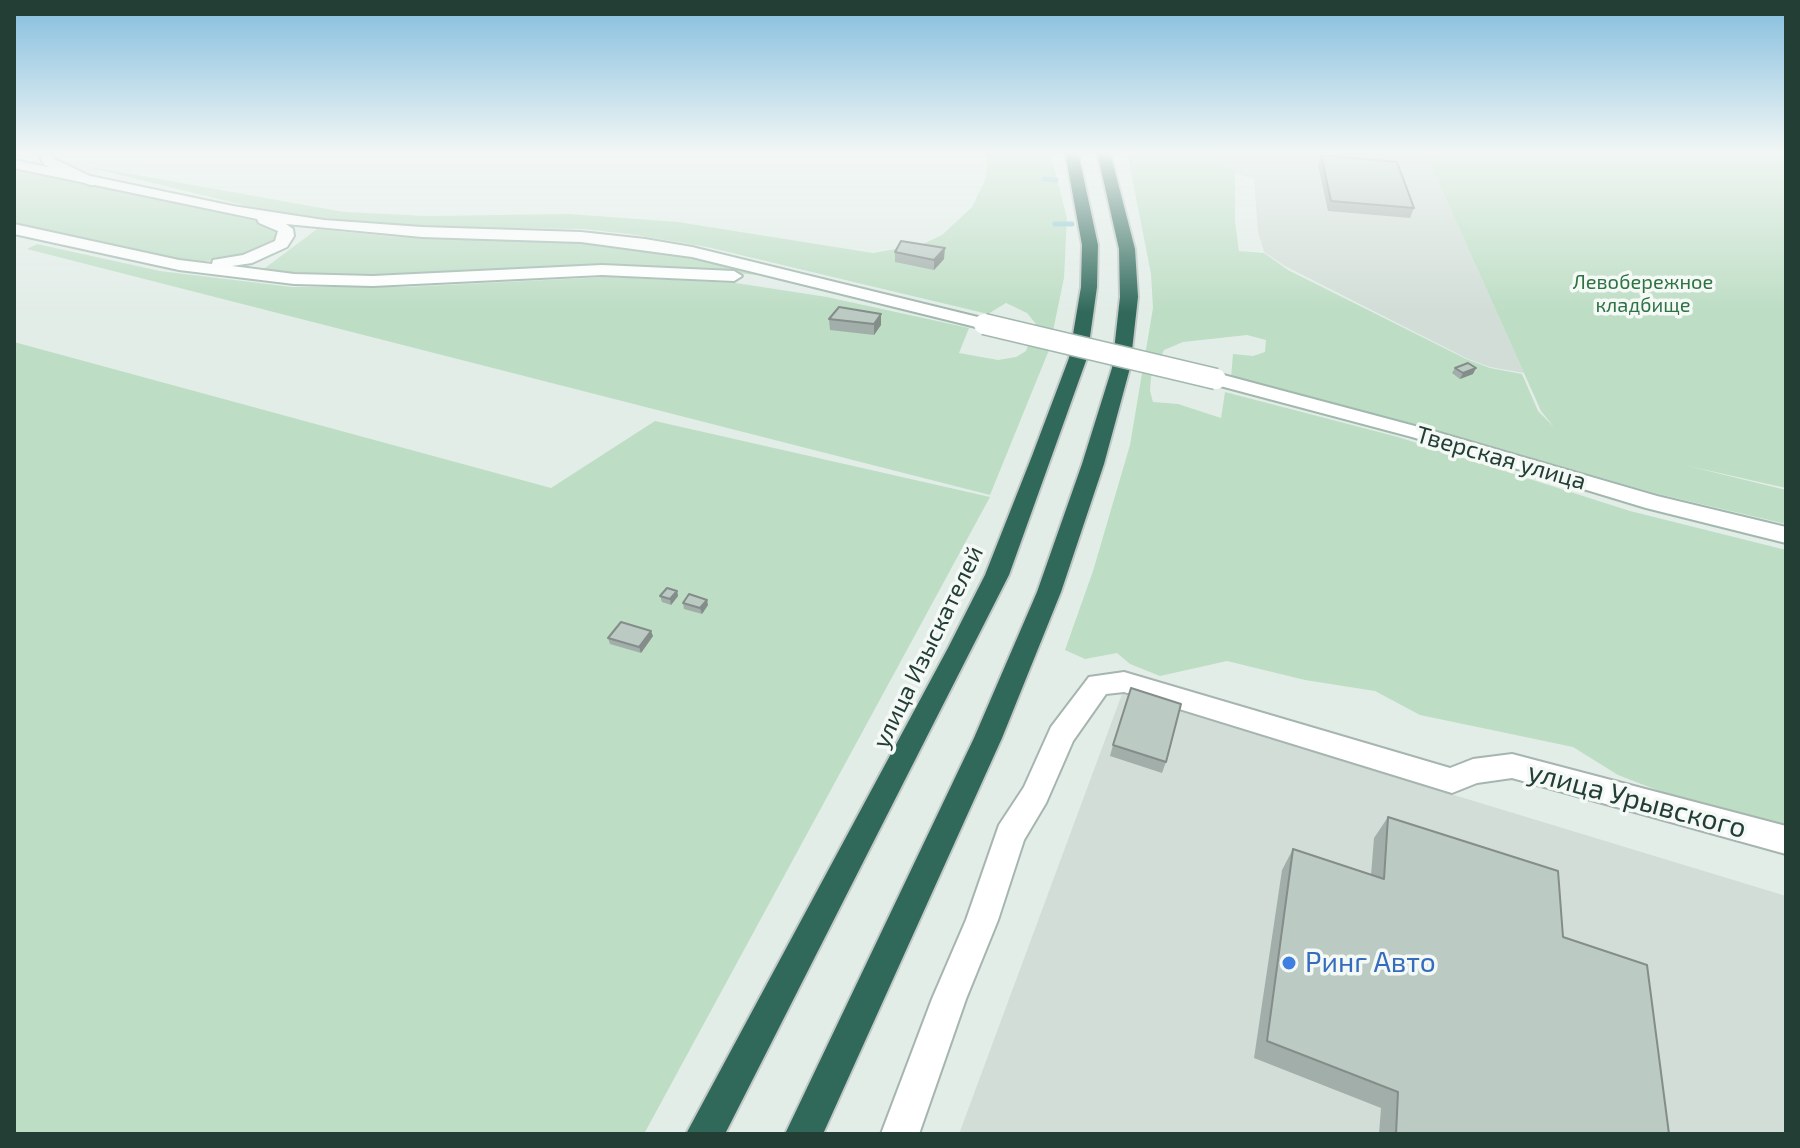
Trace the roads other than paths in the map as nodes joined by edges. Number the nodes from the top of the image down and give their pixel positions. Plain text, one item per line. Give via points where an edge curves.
1 (206, 206) edge
2 (1082, 206) edge
3 (1116, 206) edge
4 (233, 211) junction
5 (14, 229) edge
6 (140, 257) junction
7 (984, 324) junction
8 (1786, 535) edge
9 (1786, 840) edge
10 (705, 1134) edge
11 (804, 1134) edge
12 (900, 1134) edge

1 - 4 street
2 - 10 highway, улица Изыскателей via 1090,245 1089,287 1078,358 997,575
3 - 11 highway via 1127,249 1129,297 1121,368 1093,464 1049,592 988,738
4 - 6 street via 277,224 286,236 269,252 238,262
4 - 7 street via 360,229 645,244
5 - 6 street
6 - 7 street via 327,281 561,271 708,272 846,293
7 - 8 street, Тверская улица, bridge via 1216,379
9 - 12 street, улица Урывского via 1512,766 1473,771 1452,781 1124,682 1098,684 1061,735 1036,794 1010,835

